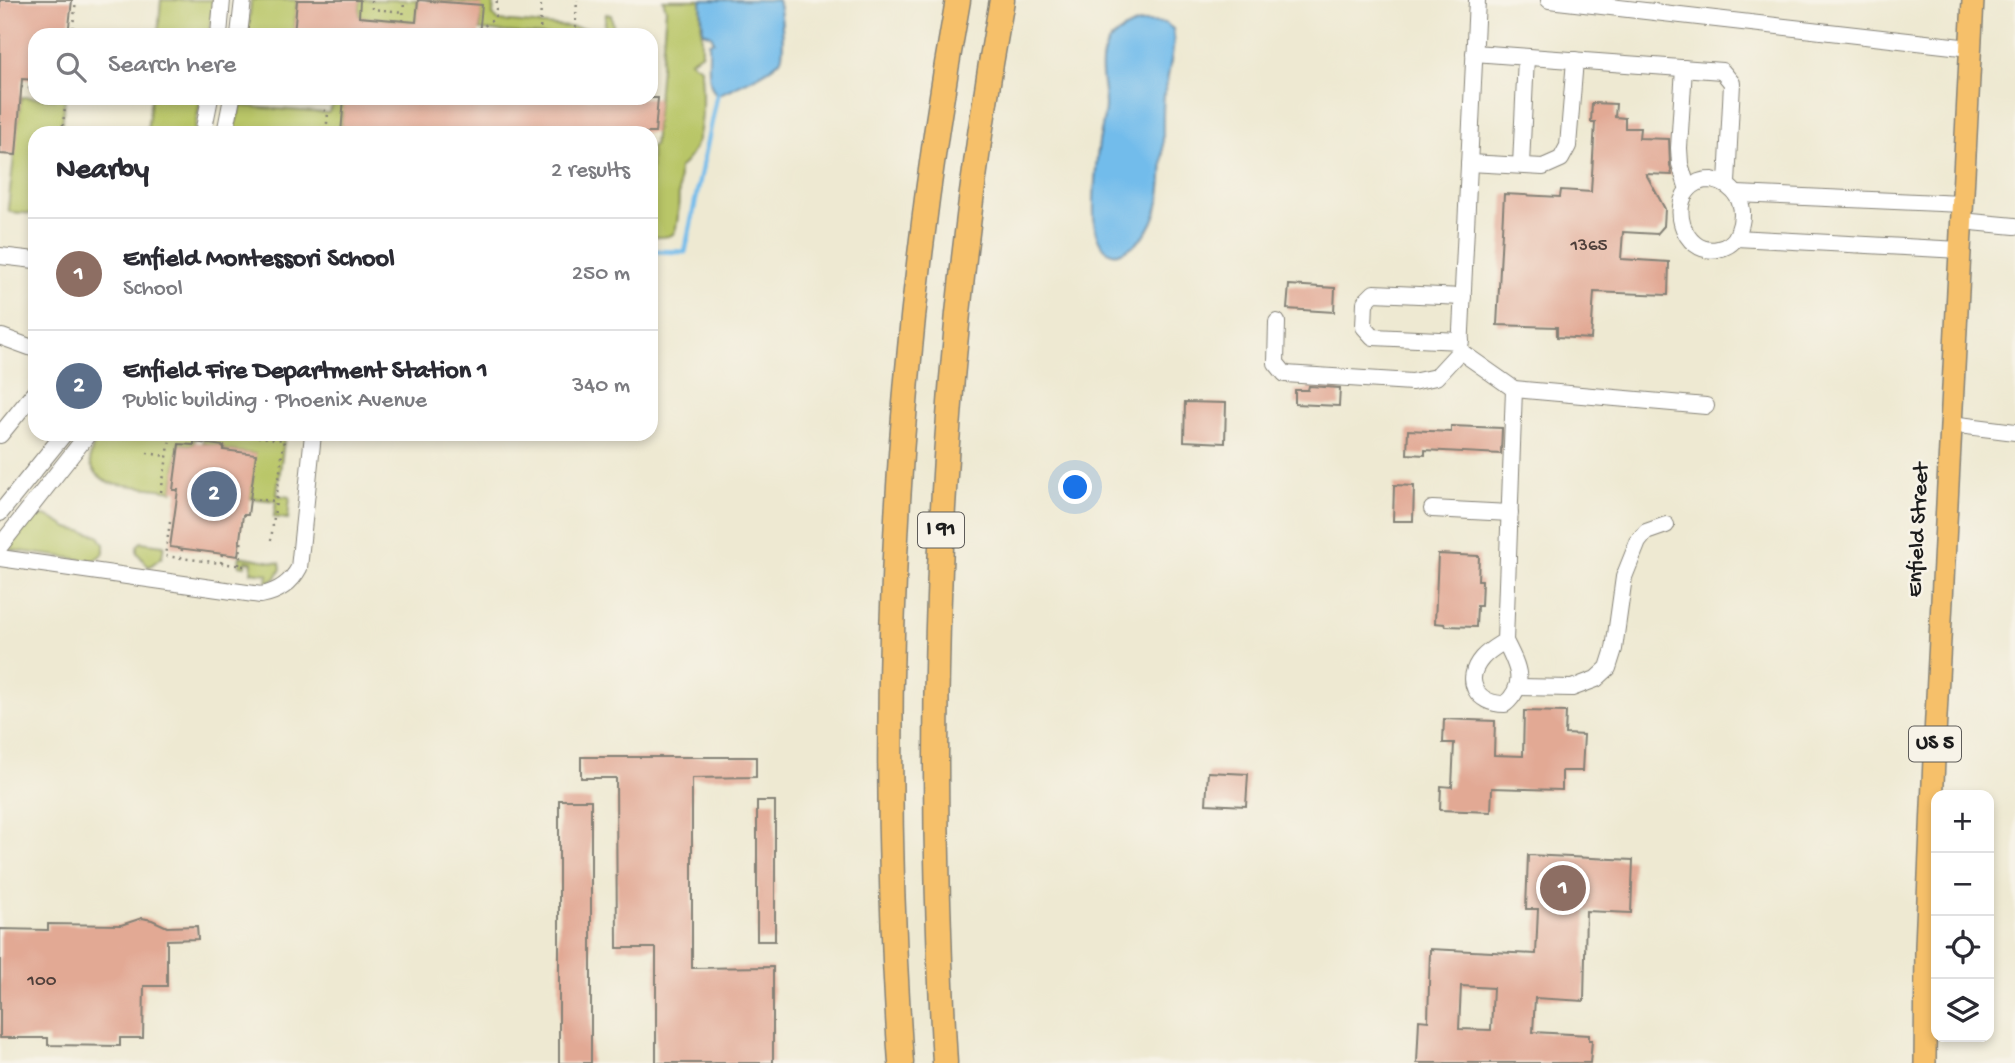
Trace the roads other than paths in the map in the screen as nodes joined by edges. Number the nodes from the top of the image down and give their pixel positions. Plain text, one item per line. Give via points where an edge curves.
1 (222, 0) edge
2 (243, 0) edge
3 (958, 0) edge
4 (1002, 0) edge
5 (1477, 0) edge
6 (1549, 0) edge
7 (1973, 0) edge
8 (220, 28) edge
9 (240, 28) edge
10 (1970, 48) junction
11 (1474, 53) junction
12 (1526, 57) junction
13 (1575, 61) junction
14 (1684, 68) junction
15 (209, 105) edge
16 (231, 105) edge
17 (204, 126) edge
18 (226, 126) edge
19 (1469, 163) junction
20 (1521, 165) junction
21 (1732, 188) junction
22 (1688, 190) junction
23 (1962, 213) junction
24 (2015, 226) edge
25 (1737, 238) junction
26 (1960, 250) junction
27 (0, 256) edge
28 (28, 259) edge
29 (1462, 297) junction
30 (1277, 322) dead end
31 (2, 337) edge
32 (28, 346) edge
33 (1460, 346) junction
34 (1514, 389) junction
35 (28, 401) edge
36 (1706, 406) dead end
37 (1951, 424) junction
38 (2015, 432) edge
39 (0, 435) edge
40 (58, 441) edge
41 (83, 441) edge
42 (312, 441) edge
43 (36, 469) junction
44 (52, 481) junction
45 (1432, 509) dead end
46 (0, 513) edge
47 (1510, 513) junction
48 (1666, 525) dead end
49 (0, 546) edge
50 (0, 558) edge
51 (1506, 641) junction
52 (1518, 687) junction
53 (901, 1063) edge
54 (945, 1063) edge
55 (1925, 1063) edge

1 - 8 street
2 - 9 street
3 - 53 highway, I 91 via 921,247 896,548 890,785
4 - 54 highway, I 91 via 965,246 940,535 934,808
5 - 11 street
6 - 10 street
7 - 10 main road, Enfield Street / US 5
10 - 23 main road, Enfield Street / US 5
11 - 12 street
11 - 19 street
12 - 13 street
12 - 20 street
13 - 14 street
13 - 20 street via 1568,146 1561,159 1543,167
14 - 21 street via 1722,71 1732,83
14 - 22 street via 1679,148
15 - 17 street
16 - 18 street
19 - 20 street
19 - 29 street
21 - 22 street via 1712,180 1698,182
21 - 23 street
21 - 25 street via 1741,209
22 - 25 street via 1681,217 1684,233 1694,245 1710,251
23 - 24 street
23 - 26 main road, Enfield Street / US 5
25 - 26 street
26 - 37 main road, Enfield Street / US 5
27 - 28 street
29 - 33 street
29 - 33 street via 1374,293 1365,302 1364,327 1373,337
30 - 33 street via 1276,363 1286,374 1412,382 1436,377
31 - 32 street
33 - 34 street
34 - 36 street
34 - 47 street
35 - 39 street
37 - 38 street
37 - 55 main road, Enfield Street / US 5
40 - 43 street
41 - 44 street
42 - 50 street via 299,568 275,592 261,595
43 - 44 street
43 - 46 street
44 - 49 street
45 - 47 street
47 - 51 street
48 - 52 street via 1646,532 1638,542 1624,577 1608,668 1596,680 1572,688
51 - 52 street via 1516,662
51 - 52 street via 1480,660 1474,689 1482,699 1505,704

